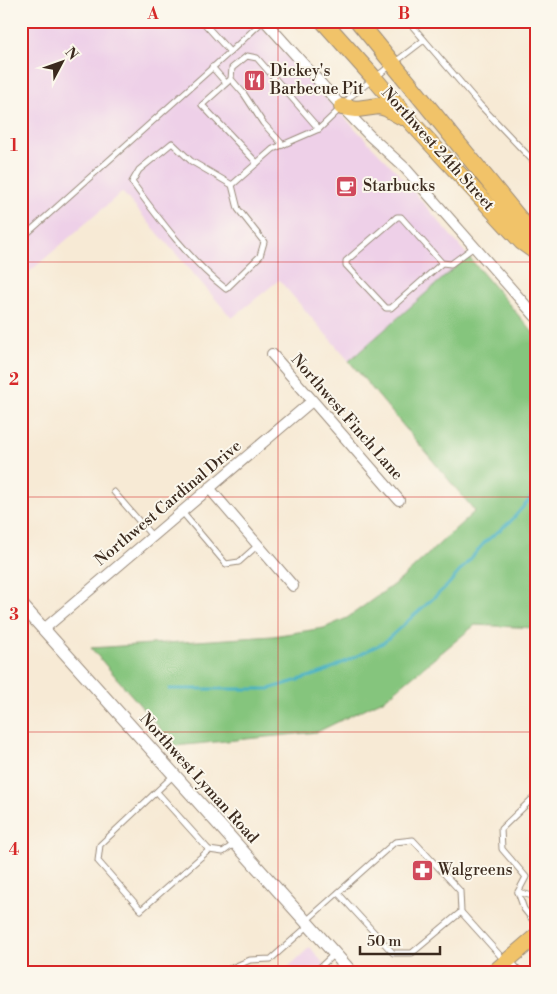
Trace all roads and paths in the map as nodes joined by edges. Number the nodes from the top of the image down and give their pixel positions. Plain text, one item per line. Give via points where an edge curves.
1 (202, 21) edge
2 (264, 21) edge
3 (322, 21) edge
4 (358, 21) edge
5 (408, 21) edge
6 (424, 40) junction
7 (230, 52) junction
8 (393, 64) junction
9 (212, 67) junction
10 (374, 78) junction
11 (231, 79) junction
12 (226, 83) junction
13 (342, 107) junction
14 (410, 122) junction
15 (319, 129) junction
16 (283, 145) junction
17 (257, 163) junction
18 (536, 164) edge
19 (232, 185) junction
20 (21, 239) edge
21 (536, 239) edge
22 (474, 246) junction
23 (536, 252) edge
24 (442, 264) junction
25 (536, 316) edge
26 (272, 354) dead end
27 (312, 401) junction
28 (209, 488) junction
29 (114, 492) dead end
30 (399, 500) dead end
31 (181, 511) junction
32 (152, 536) junction
33 (258, 545) junction
34 (293, 586) dead end
35 (21, 604) edge
36 (44, 629) junction
37 (175, 775) junction
38 (157, 792) junction
39 (536, 799) edge
40 (235, 843) junction
41 (209, 850) junction
42 (518, 892) junction
43 (338, 893) junction
44 (536, 897) edge
45 (462, 912) junction
46 (307, 923) junction
47 (536, 924) edge
48 (536, 936) edge
49 (334, 954) junction
50 (508, 960) junction
51 (220, 973) edge
52 (314, 973) edge
53 (352, 973) edge
54 (493, 973) edge
55 (521, 973) edge

1 - 7 lane
2 - 7 lane
2 - 13 street
3 - 10 highway, Northwest 24th Street
4 - 8 highway, Northwest 24th Street
5 - 6 lane
6 - 8 lane
6 - 18 lane
7 - 9 lane
8 - 10 lane
8 - 21 highway, Northwest 24th Street
9 - 12 lane
9 - 20 lane
10 - 13 lane via 350,96
10 - 14 highway, Northwest 24th Street
11 - 12 lane
11 - 15 lane via 235,64 247,56 257,58
11 - 16 lane
12 - 17 lane via 202,105
13 - 14 highway via 379,106
13 - 15 lane
13 - 22 street via 405,168
14 - 23 highway, Northwest 24th Street via 522,242
15 - 16 lane
16 - 17 lane
17 - 19 lane
19 - 19 lane via 238,209 264,242 260,256 226,289 166,228 132,182 139,170 172,142 192,161
22 - 24 lane via 451,264
22 - 25 street
24 - 24 lane via 391,308 386,308 346,265 346,261 401,217
26 - 27 street, Northwest Finch Lane
27 - 28 street, Northwest Cardinal Drive
27 - 30 street, Northwest Finch Lane
28 - 31 street, Northwest Cardinal Drive
28 - 33 street
29 - 32 lane
31 - 32 street, Northwest Cardinal Drive
31 - 33 lane via 226,564 239,562
32 - 36 street, Northwest Cardinal Drive
33 - 34 street
35 - 36 street, Northwest Lyman Road
36 - 37 street, Northwest Lyman Road
37 - 38 lane
37 - 40 street, Northwest Lyman Road
38 - 41 lane
38 - 41 lane via 100,845 98,861 141,910
39 - 42 lane via 501,829 502,849 526,877
40 - 41 lane via 223,852
40 - 46 street, Northwest Lyman Road
42 - 44 lane
42 - 47 lane via 524,909
43 - 45 lane via 393,953 412,954
43 - 45 lane via 395,842 413,840 460,891
43 - 46 lane
45 - 50 lane
46 - 49 street, Northwest Lyman Road
46 - 51 lane via 272,959 250,960
48 - 50 main road
49 - 52 lane
49 - 53 street, Northwest Lyman Road
50 - 54 main road
50 - 55 lane

